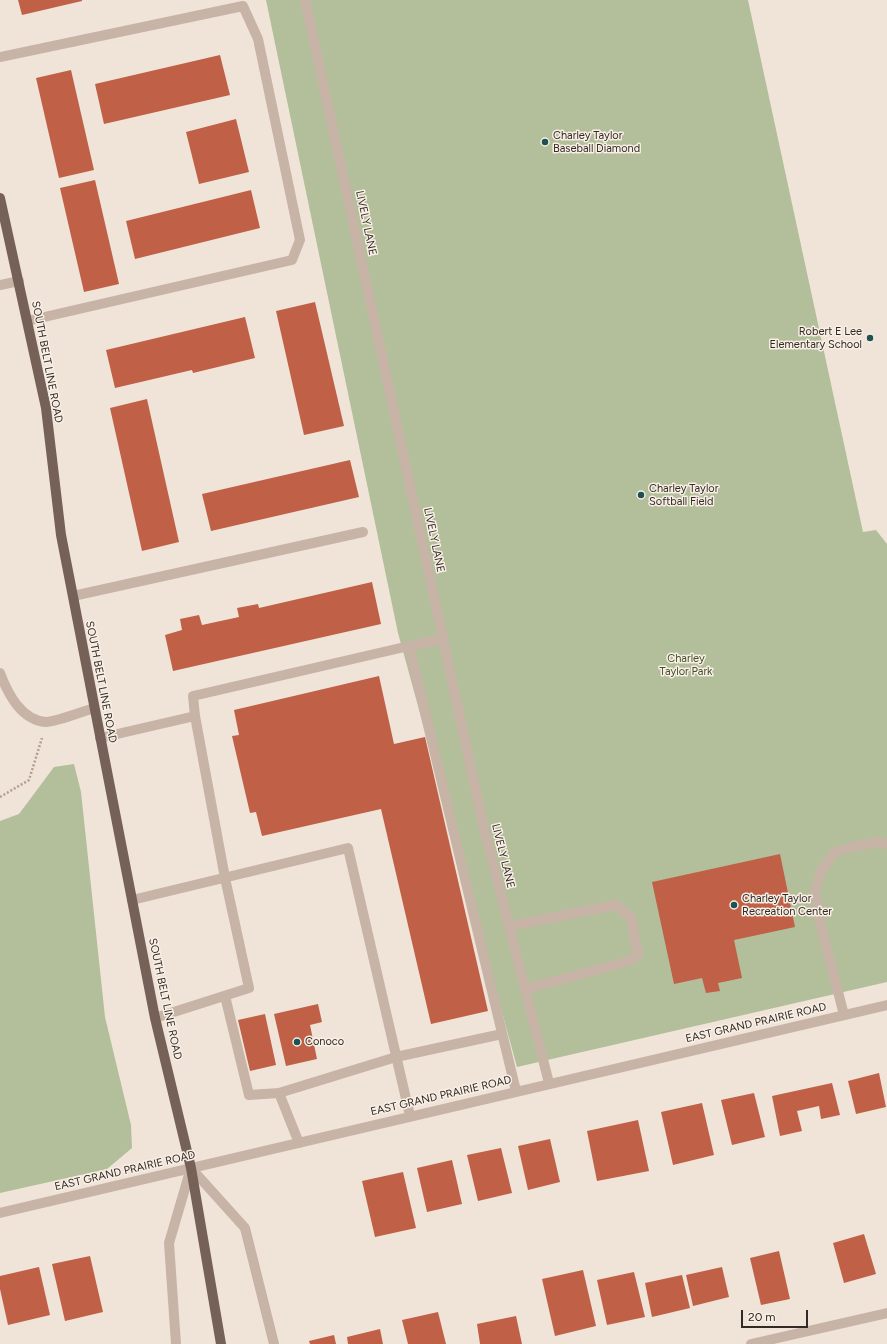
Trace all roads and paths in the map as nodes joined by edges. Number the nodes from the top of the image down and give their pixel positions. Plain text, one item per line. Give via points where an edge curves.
1 (305, 0) edge
2 (0, 57) edge
3 (0, 198) edge
4 (19, 281) junction
5 (0, 285) edge
6 (27, 321) junction
7 (363, 532) dead end
8 (73, 596) junction
9 (443, 638) junction
10 (409, 646) junction
11 (0, 673) edge
12 (94, 708) junction
13 (195, 716) junction
14 (47, 722) junction
15 (100, 738) junction
16 (0, 797) edge
17 (887, 844) edge
18 (225, 878) junction
19 (132, 900) junction
20 (509, 926) junction
21 (525, 989) junction
22 (225, 996) junction
23 (887, 1005) edge
24 (844, 1015) junction
25 (155, 1018) junction
26 (502, 1034) junction
27 (396, 1057) junction
28 (549, 1083) junction
29 (516, 1091) junction
30 (279, 1093) junction
31 (410, 1116) junction
32 (299, 1142) junction
33 (191, 1168) junction
34 (0, 1213) edge
35 (887, 1313) edge
36 (176, 1344) edge
37 (221, 1344) edge
38 (274, 1344) edge
39 (751, 1344) edge

1 - 9 street, LIVELY LANE
2 - 6 street via 243,6 258,39 300,240 292,260
3 - 4 main road, SOUTH BELT LINE ROAD
4 - 5 street
4 - 6 main road, SOUTH BELT LINE ROAD
6 - 8 main road, SOUTH BELT LINE ROAD via 46,408 61,535
7 - 8 street
8 - 12 main road, SOUTH BELT LINE ROAD
9 - 10 street
9 - 20 street, LIVELY LANE via 483,824
10 - 13 street via 193,696
10 - 26 street
11 - 14 street via 7,691 28,717
12 - 14 street
12 - 15 main road, SOUTH BELT LINE ROAD
13 - 15 street
13 - 18 street
14 - 16 path via 29,780
15 - 19 main road, SOUTH BELT LINE ROAD
17 - 24 street via 879,842 835,852 821,871 815,891 820,922
18 - 19 street
18 - 22 street via 249,988
18 - 27 street via 348,848
19 - 25 main road, SOUTH BELT LINE ROAD
20 - 21 street, LIVELY LANE
20 - 21 street via 616,904 631,917 638,954 629,961
21 - 28 street, LIVELY LANE
22 - 25 street
22 - 30 street via 249,1095
23 - 24 street, EAST GRAND PRAIRIE ROAD
24 - 28 street, EAST GRAND PRAIRIE ROAD
25 - 33 main road, SOUTH BELT LINE ROAD
26 - 27 street
26 - 29 street
27 - 30 street
27 - 31 street
28 - 29 street, EAST GRAND PRAIRIE ROAD
29 - 31 street, EAST GRAND PRAIRIE ROAD
30 - 32 street
31 - 32 street, EAST GRAND PRAIRIE ROAD
32 - 33 street, EAST GRAND PRAIRIE ROAD
33 - 34 street, EAST GRAND PRAIRIE ROAD
33 - 36 street via 169,1243
33 - 37 main road, SOUTH BELT LINE ROAD
33 - 38 street, SOUTH BELT LINE ROAD via 245,1228
35 - 39 street

